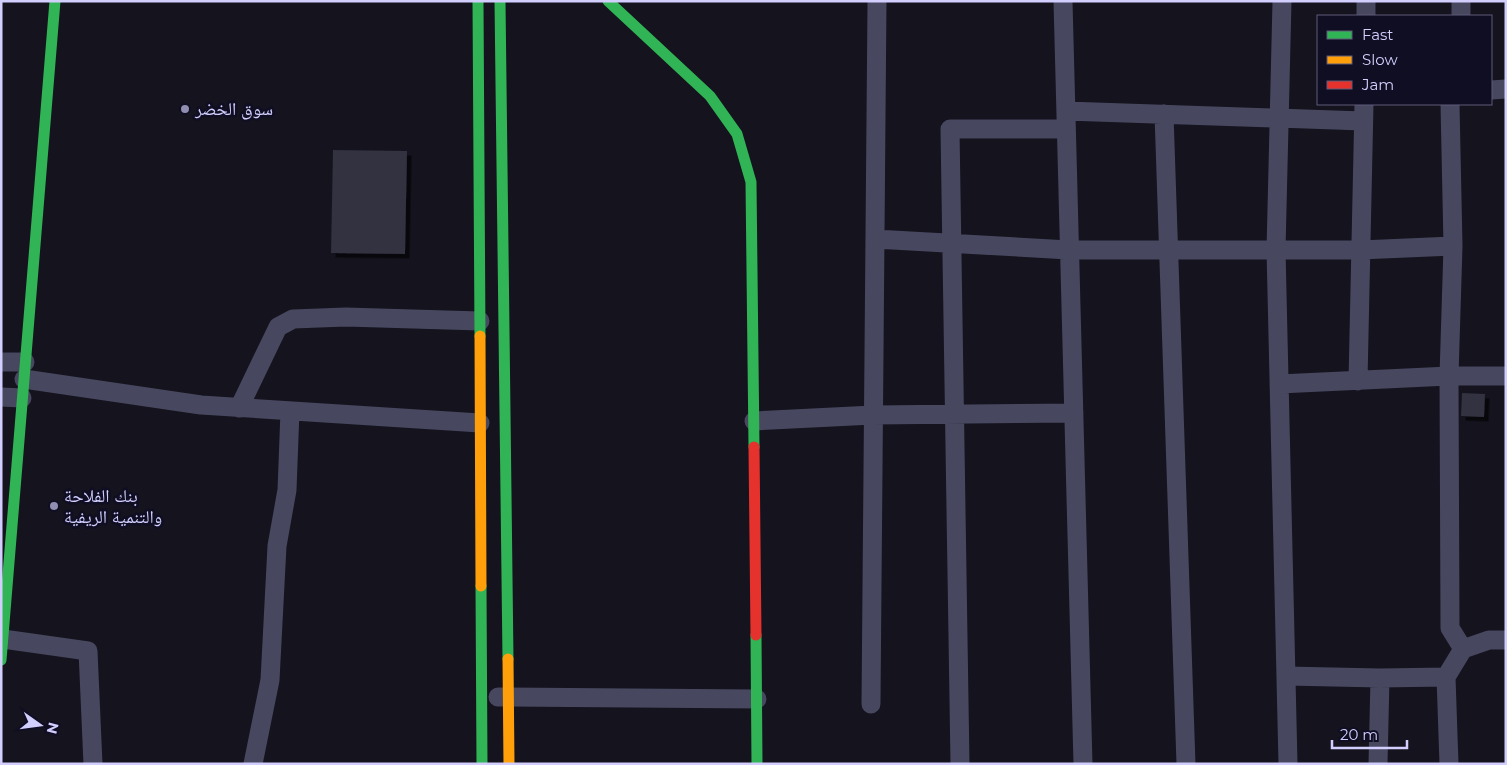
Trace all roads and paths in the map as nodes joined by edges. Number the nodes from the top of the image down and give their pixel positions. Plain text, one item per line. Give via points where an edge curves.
1 (55, 1) edge
2 (478, 1) edge
3 (500, 1) edge
4 (877, 1) edge
5 (1063, 1) edge
6 (1282, 1) edge
7 (1366, 1) edge
8 (1460, 1) edge
9 (610, 2) edge
10 (1366, 15) edge
11 (1461, 15) edge
12 (1506, 89) edge
13 (1492, 90) edge
14 (1450, 105) edge
15 (1364, 112) edge
16 (1164, 114) junction
17 (1279, 118) junction
18 (1066, 120) junction
19 (875, 240) junction
20 (952, 244) junction
21 (1453, 246) junction
22 (1069, 250) junction
23 (1168, 250) junction
24 (1276, 250) junction
25 (1360, 250) junction
26 (480, 321) junction
27 (1, 362) edge
28 (25, 371) junction
29 (1449, 376) junction
30 (1506, 376) edge
31 (1358, 381) junction
32 (1279, 384) junction
33 (1, 397) edge
34 (22, 398) junction
35 (239, 408) junction
36 (290, 411) junction
37 (1074, 413) junction
38 (954, 414) junction
39 (873, 415) junction
40 (754, 421) junction
41 (480, 423) junction
42 (3, 608) edge
43 (3, 639) junction
44 (1506, 640) edge
45 (1463, 649) junction
46 (1, 660) edge
47 (1286, 676) junction
48 (1446, 677) junction
49 (1380, 678) junction
50 (482, 696) junction
51 (508, 697) junction
52 (757, 699) junction
53 (871, 704) dead end
54 (93, 764) edge
55 (253, 764) edge
56 (482, 764) edge
57 (509, 764) edge
58 (757, 764) edge
59 (960, 764) edge
60 (1083, 764) edge
61 (1186, 764) edge
62 (1288, 764) edge
63 (1378, 764) edge
64 (1449, 764) edge

1 - 28 main road
2 - 26 main road
3 - 51 main road
4 - 19 street
5 - 18 street
6 - 17 street
7 - 10 street
8 - 11 street
9 - 40 main road via 710,96 737,134 751,182
12 - 13 street
14 - 21 street
15 - 17 street
15 - 25 street
16 - 17 street
16 - 18 street
16 - 23 street
17 - 24 street
18 - 20 street via 950,129
18 - 22 street
19 - 20 street
19 - 39 street
20 - 22 street
20 - 38 street
21 - 25 street
21 - 29 street
22 - 23 street
22 - 37 street
23 - 24 street
23 - 61 street
24 - 25 street
24 - 32 street
25 - 31 street
26 - 35 street via 346,317 293,319 278,327
26 - 41 main road
27 - 28 street
28 - 34 main road
28 - 35 street via 201,405
29 - 30 street
29 - 31 street
29 - 45 street via 1450,628
31 - 32 street
32 - 47 street
33 - 34 street
34 - 42 main road
35 - 36 street
36 - 41 street
36 - 55 street via 287,490 277,546 270,680
37 - 38 street
37 - 60 street
38 - 39 street
38 - 59 street
39 - 40 street
39 - 53 street
40 - 52 main road
41 - 50 main road
42 - 43 main road
43 - 46 main road
43 - 54 street via 88,651
44 - 45 street via 1489,640
45 - 48 street
47 - 49 street
47 - 62 street
48 - 49 street
48 - 64 street
49 - 63 street
50 - 51 street
50 - 56 main road
51 - 52 street
51 - 57 main road
52 - 58 main road

